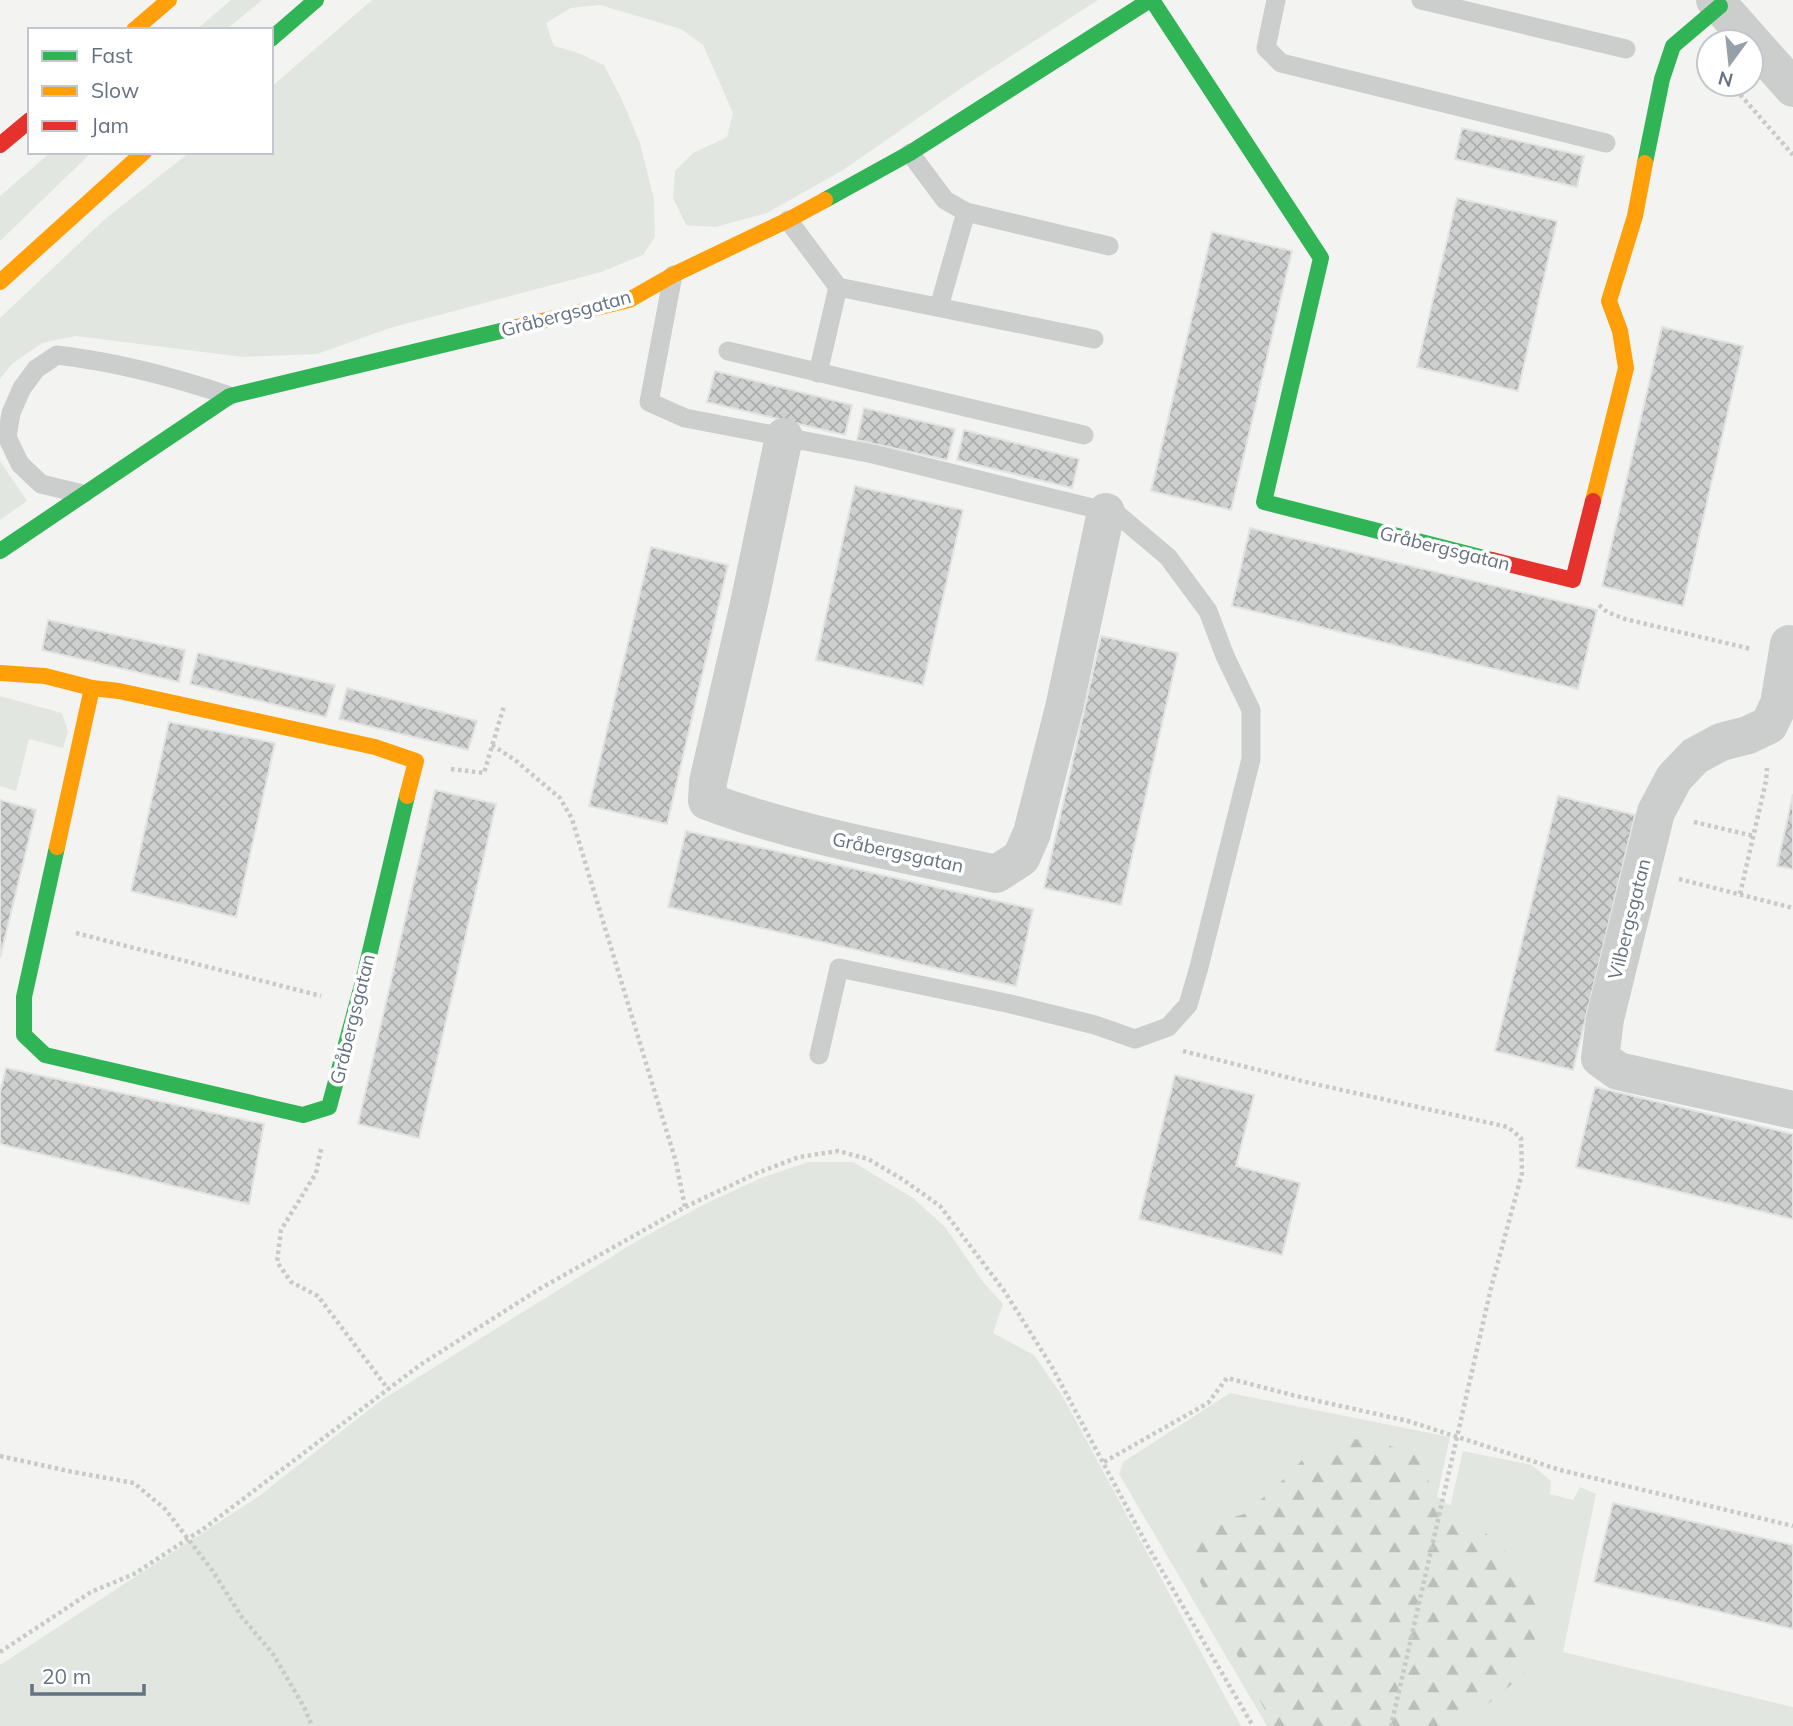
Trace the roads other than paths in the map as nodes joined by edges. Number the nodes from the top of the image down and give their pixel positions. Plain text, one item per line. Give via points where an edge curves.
1 (169, 0) edge
2 (316, 0) edge
3 (1151, 0) edge
4 (1276, 0) edge
5 (1422, 0) edge
6 (1717, 3) edge
7 (136, 28) edge
8 (273, 37) edge
9 (1626, 49) dead end
10 (1793, 88) edge
11 (28, 122) edge
12 (1606, 143) dead end
13 (0, 145) edge
14 (910, 153) junction
15 (142, 154) edge
16 (966, 212) junction
17 (788, 220) junction
18 (1109, 246) dead end
19 (673, 275) junction
20 (0, 282) edge
21 (838, 287) junction
22 (939, 307) junction
23 (1094, 339) dead end
24 (728, 351) dead end
25 (818, 373) junction
26 (230, 396) junction
27 (1084, 435) dead end
28 (784, 437) junction
29 (84, 494) junction
30 (1106, 512) junction
31 (0, 551) edge
32 (1791, 645) edge
33 (0, 673) edge
34 (92, 688) junction
35 (819, 1055) dead end
36 (1793, 1110) edge

1 - 7 street
2 - 8 street
3 - 6 street, Gråbergsgatan via 1321,258 1264,502 1573,580 1626,368 1609,301 1635,216 1662,79 1673,46
3 - 14 street, Gråbergsgatan
4 - 12 lane via 1266,48 1281,63
5 - 9 lane
6 - 10 street
11 - 13 street
14 - 16 lane via 945,200
14 - 17 street, Gråbergsgatan
15 - 20 street
16 - 18 lane
16 - 22 lane
17 - 19 street, Gråbergsgatan
17 - 21 lane
19 - 26 street, Gråbergsgatan via 629,300
19 - 28 lane via 649,402 685,418
21 - 22 lane
21 - 25 lane
22 - 23 lane
24 - 25 lane
25 - 27 lane
26 - 29 street, Gråbergsgatan
26 - 29 lane via 103,361 57,355 36,369 11,413 7,437 20,464 41,484
28 - 30 lane via 873,454
28 - 30 street, Gråbergsgatan via 707,801 821,835 996,874 1021,858 1032,833 1064,708
29 - 31 street, Gråbergsgatan
30 - 35 lane via 1117,514 1168,557 1200,600 1251,710 1251,759 1188,1005 1168,1027 1135,1039 1011,1004 839,968
32 - 36 street, Vilbergsgatan via 1779,704 1769,725 1695,756 1674,778 1656,812 1605,1019 1600,1058 1618,1071
33 - 34 street via 45,676
34 - 34 street, Gråbergsgatan via 24,997 24,1035 45,1055 303,1115 329,1107 416,761 375,747

